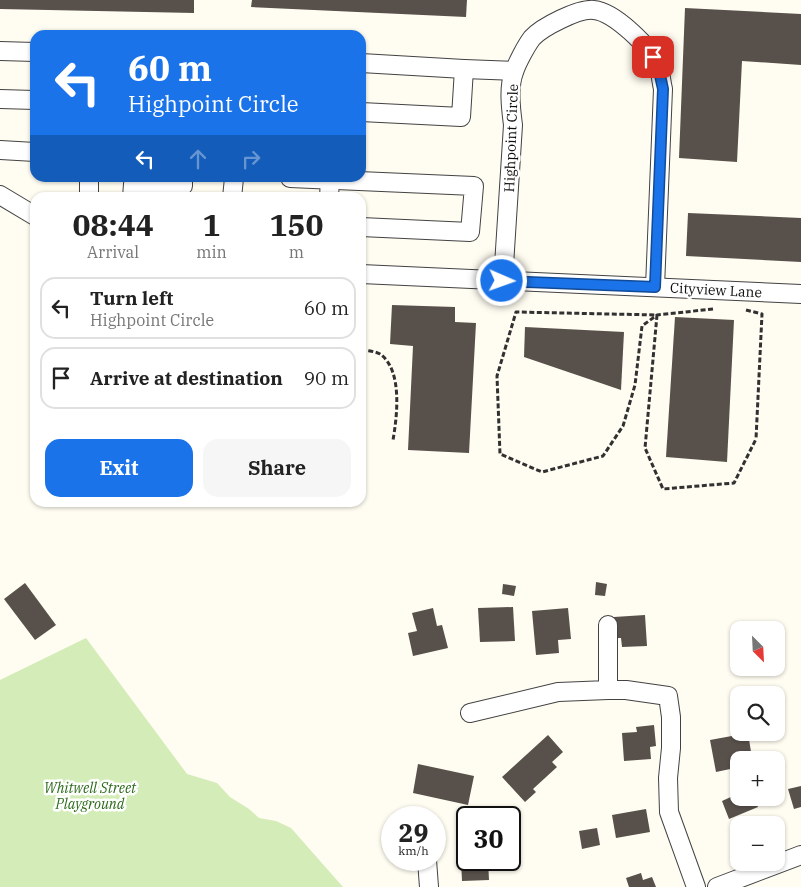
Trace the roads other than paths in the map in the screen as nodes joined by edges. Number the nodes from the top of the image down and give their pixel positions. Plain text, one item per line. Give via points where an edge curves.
1 (593, 5) edge
2 (0, 51) edge
3 (30, 52) edge
4 (366, 63) edge
5 (464, 69) junction
6 (514, 71) junction
7 (0, 99) edge
8 (30, 100) edge
9 (366, 112) edge
10 (0, 150) edge
11 (30, 152) edge
12 (366, 180) edge
13 (183, 182) edge
14 (132, 192) edge
15 (0, 196) edge
16 (30, 213) edge
17 (366, 227) edge
18 (366, 274) edge
19 (503, 281) junction
20 (655, 287) junction
21 (801, 294) edge
22 (608, 625) dead end
23 (608, 690) junction
24 (470, 713) dead end
25 (801, 855) edge
26 (428, 871) edge
27 (429, 887) edge
28 (696, 887) edge
29 (717, 887) edge

1 - 6 street, Highpoint Circle via 558,21 533,38
1 - 20 street, Highpoint Circle via 631,31 658,66 663,89
2 - 3 street
4 - 5 street
5 - 6 street
5 - 9 street via 461,117
6 - 19 street, Highpoint Circle
7 - 8 street
10 - 11 street
12 - 17 street via 474,186 470,232
13 - 14 street via 183,186 133,184
15 - 16 street
18 - 19 street, Cityview Lane
19 - 20 street, Cityview Lane
20 - 21 street, Cityview Lane
22 - 23 street
23 - 24 street via 558,692
23 - 28 street via 668,696 671,717 669,812
25 - 29 street
26 - 27 street

